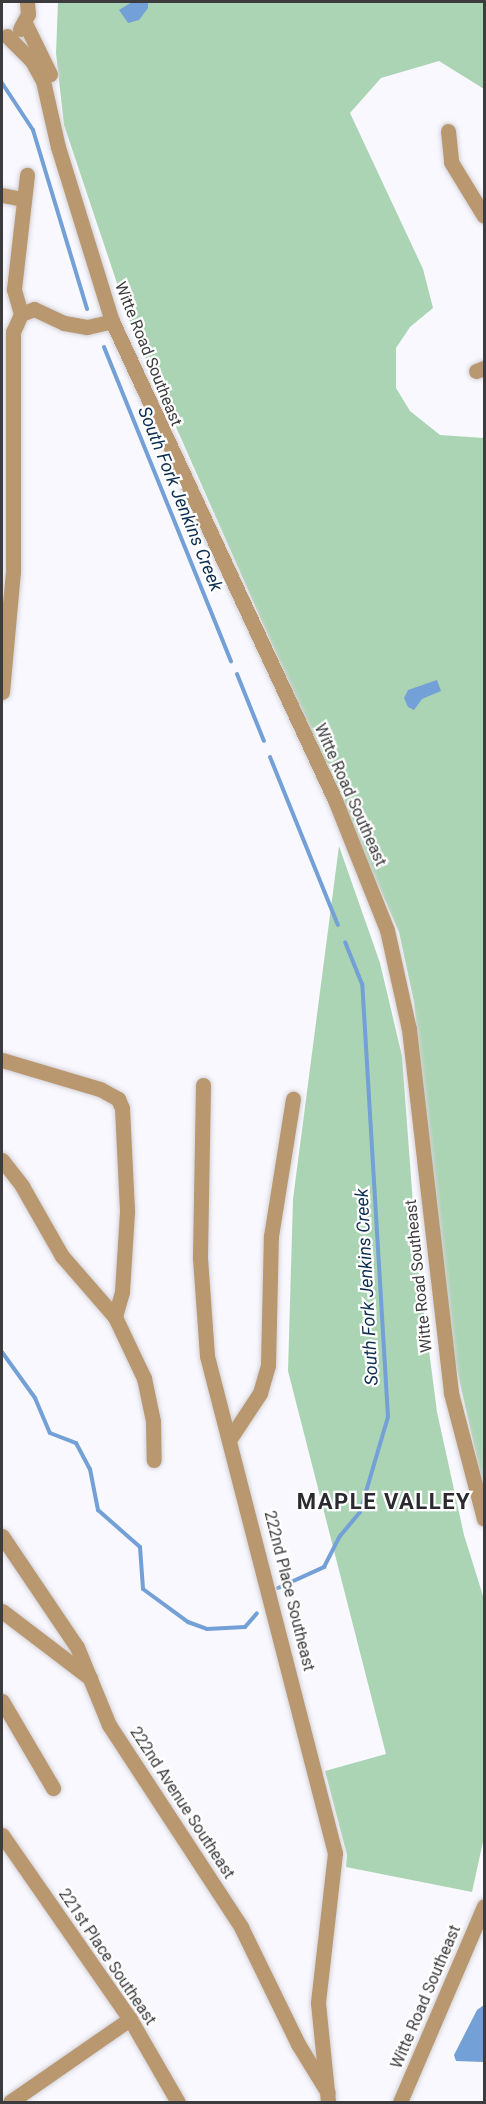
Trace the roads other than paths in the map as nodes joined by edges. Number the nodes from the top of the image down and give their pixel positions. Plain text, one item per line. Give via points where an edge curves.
1 (27, 2) edge
2 (25, 23) junction
3 (4, 36) edge
4 (54, 124) junction
5 (448, 131) dead end
6 (27, 175) dead end
7 (2, 195) edge
8 (23, 199) junction
9 (484, 216) edge
10 (21, 314) junction
11 (112, 321) junction
12 (2, 692) edge
13 (2, 1060) edge
14 (203, 1085) dead end
15 (292, 1099) dead end
16 (2, 1160) edge
17 (115, 1317) junction
18 (231, 1437) junction
19 (154, 1460) dead end
20 (484, 1519) edge
21 (2, 1536) edge
22 (2, 1611) edge
23 (90, 1678) junction
24 (2, 1701) edge
25 (53, 1788) dead end
26 (2, 1834) edge
27 (484, 1906) edge
28 (130, 2019) junction
29 (330, 2100) edge
30 (10, 2103) edge
31 (178, 2103) edge
32 (400, 2103) edge

1 - 2 street
2 - 3 street, Witte Road Southeast
2 - 4 street, Witte Road Southeast via 50,75
3 - 4 street, Witte Road Southeast via 32,61 43,81
4 - 11 street, Witte Road Southeast
5 - 9 street via 451,162
6 - 8 street
7 - 8 street
8 - 10 street via 14,289
10 - 11 street via 34,309 64,323 87,327
10 - 12 street via 13,333 13,572
11 - 20 street, Witte Road Southeast via 335,800 387,930 409,1029 451,1393
13 - 17 street via 118,1099 126,1121 127,1212 122,1292
14 - 18 street, 222nd Place Southeast via 201,1304 207,1356
15 - 18 street via 270,1236 268,1365 261,1393
16 - 17 street via 63,1256
17 - 19 street via 144,1378 153,1421
18 - 29 street, 222nd Place Southeast via 332,1831 334,1876 318,2003
21 - 23 street, 222nd Avenue Southeast via 77,1647
22 - 23 street
23 - 29 street, 222nd Avenue Southeast via 109,1725 241,1927
24 - 25 street
26 - 28 street, 221st Place Southeast
27 - 32 street, Witte Road Southeast
28 - 30 street
28 - 31 street, 221st Place Southeast

